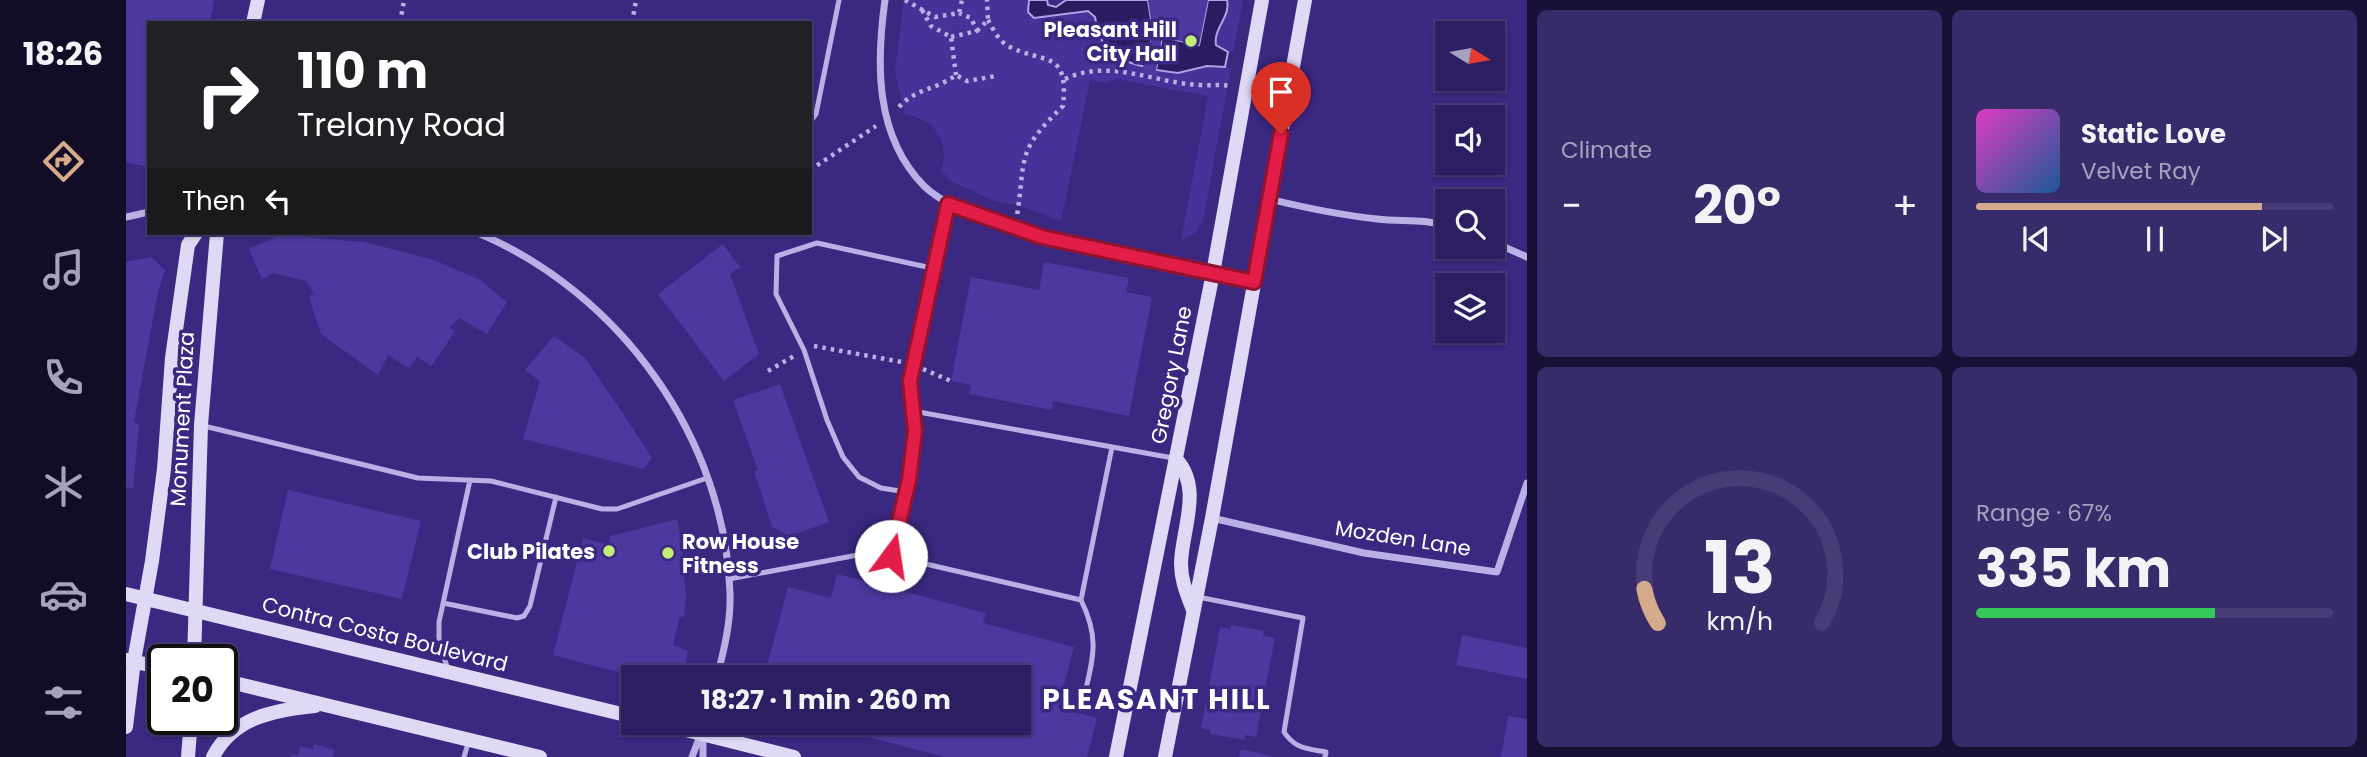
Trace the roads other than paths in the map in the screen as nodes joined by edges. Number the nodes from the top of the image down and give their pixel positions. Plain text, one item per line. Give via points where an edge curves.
1 (258, 0) edge
2 (839, 0) edge
3 (885, 0) edge
4 (1262, 0) edge
5 (1305, 0) edge
6 (253, 21) edge
7 (812, 119) edge
8 (1269, 199) junction
9 (948, 204) junction
10 (147, 212) edge
11 (126, 216) edge
12 (1435, 222) edge
13 (195, 235) edge
14 (217, 235) edge
15 (482, 235) edge
16 (1505, 247) edge
17 (1527, 257) edge
18 (936, 269) junction
19 (1213, 273) junction
20 (1254, 282) junction
21 (913, 411) junction
22 (201, 425) junction
23 (1112, 447) junction
24 (1177, 459) junction
25 (707, 478) junction
26 (470, 480) junction
27 (1527, 482) edge
28 (906, 492) junction
29 (556, 497) junction
30 (1212, 518) junction
31 (891, 556) junction
32 (729, 579) junction
33 (126, 594) edge
34 (145, 599) junction
35 (1081, 600) junction
36 (443, 603) junction
37 (1195, 603) junction
38 (194, 608) junction
39 (194, 644) edge
40 (130, 660) edge
41 (720, 665) edge
42 (449, 672) junction
43 (238, 684) edge
44 (1085, 693) dead end
45 (327, 705) junction
46 (621, 714) edge
47 (126, 727) edge
48 (190, 735) edge
49 (701, 735) edge
50 (704, 735) edge
51 (726, 735) edge
52 (469, 740) junction
53 (188, 757) edge
54 (213, 757) edge
55 (464, 757) edge
56 (540, 757) edge
57 (692, 757) edge
58 (703, 757) edge
59 (794, 757) edge
60 (1116, 757) edge
61 (1166, 757) edge
62 (1325, 757) edge

1 - 6 main road
2 - 7 lane
3 - 9 street via 878,69 890,130 924,186
4 - 19 main road, Gregory Lane
5 - 8 main road
8 - 12 street via 1332,214
8 - 20 main road
9 - 18 lane
9 - 19 street via 1015,228
10 - 11 street
13 - 34 main road, Monument Plaza via 188,245 172,358 164,469
14 - 22 main road, Monument Plaza
15 - 25 street via 551,274 627,340 689,430
16 - 17 street
18 - 21 lane via 910,381
18 - 28 lane via 817,243 777,256 776,294 804,350 843,457 859,477 881,488
19 - 20 street
19 - 24 main road, Gregory Lane
20 - 30 main road
21 - 23 lane
21 - 28 lane via 915,431
22 - 26 lane via 418,478
22 - 38 main road, Monument Plaza
23 - 24 lane
23 - 35 lane
24 - 37 main road via 1185,468 1190,504 1181,563 1183,586
24 - 60 main road, Gregory Lane
25 - 29 lane via 617,509
25 - 32 street via 727,548
26 - 29 lane
26 - 36 lane
27 - 30 street, Mozden Lane via 1497,572 1364,553
28 - 31 lane
29 - 36 lane via 524,616
30 - 37 main road
31 - 32 lane via 874,552
31 - 35 lane
32 - 41 street via 726,642
33 - 34 main road, Contra Costa Boulevard
34 - 38 main road, Contra Costa Boulevard
34 - 40 main road, Monument Plaza
35 - 44 lane via 1092,622 1095,652
36 - 42 lane via 439,645
37 - 61 main road
37 - 62 lane via 1303,618 1284,732 1298,747 1326,752
38 - 39 main road, Monument Plaza
38 - 42 main road, Contra Costa Boulevard
40 - 47 main road, Monument Plaza
42 - 46 main road, Contra Costa Boulevard
43 - 45 main road
45 - 52 main road
45 - 54 main road via 280,709 256,717 237,728
48 - 53 main road
49 - 57 street
50 - 58 street
51 - 59 main road
52 - 55 lane
52 - 56 main road

